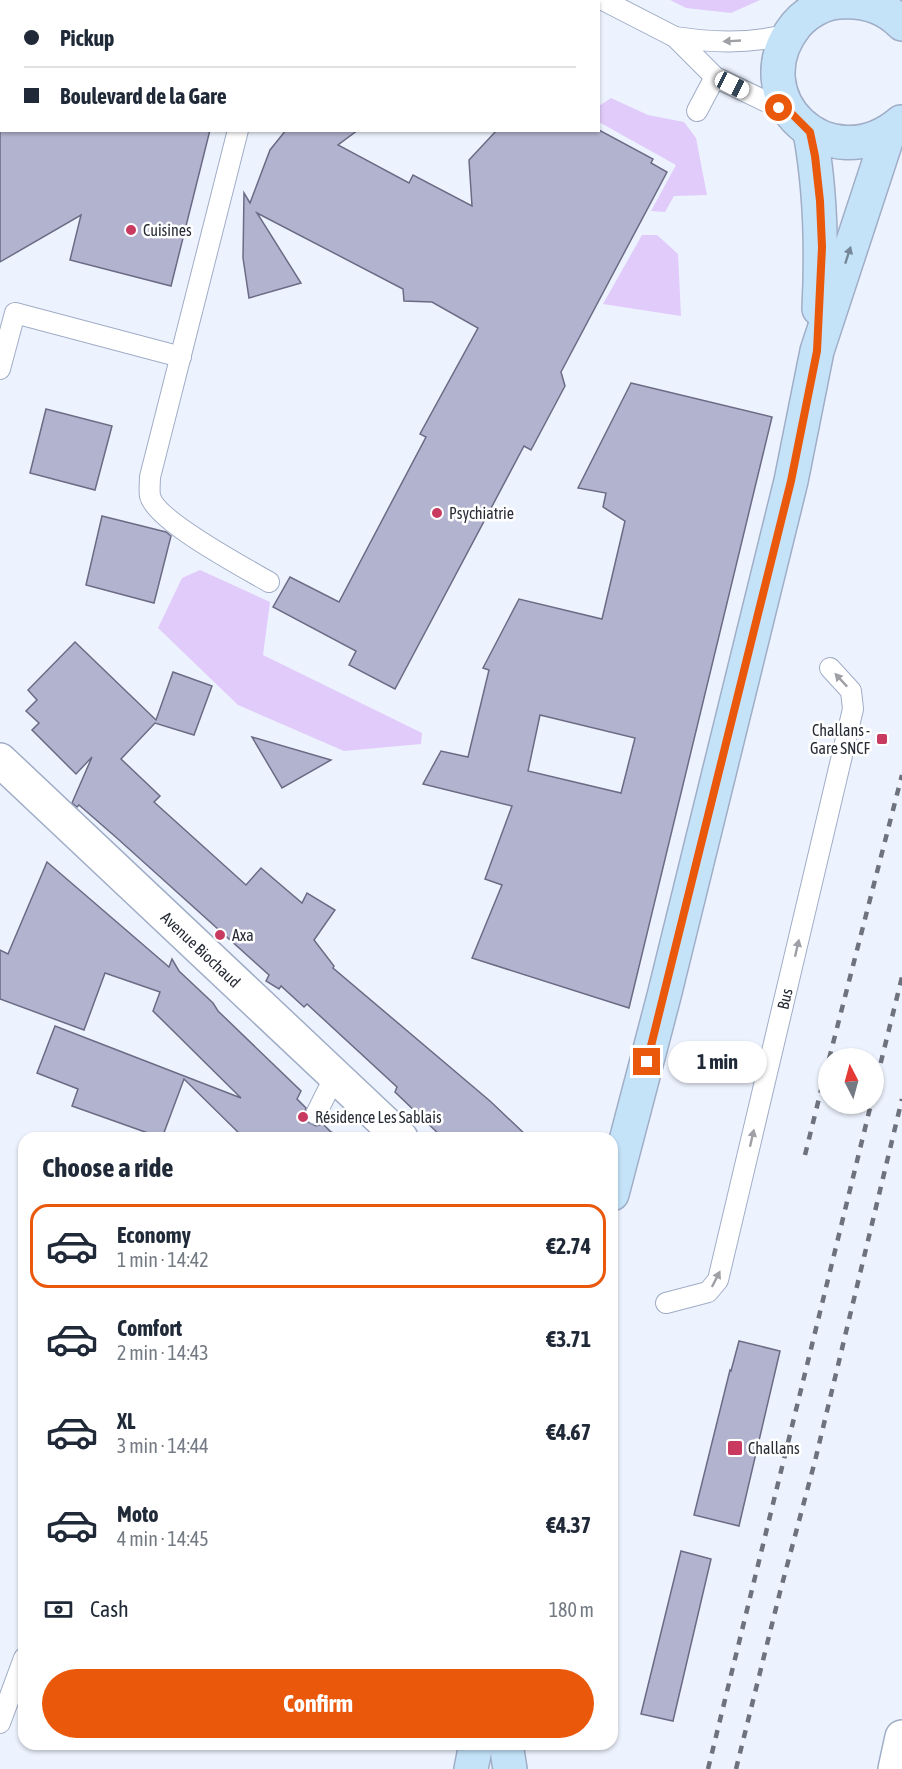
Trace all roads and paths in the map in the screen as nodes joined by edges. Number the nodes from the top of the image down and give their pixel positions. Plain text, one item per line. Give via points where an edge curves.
1 (603, 0) edge
2 (817, 5) edge
3 (897, 14) edge
4 (789, 34) junction
5 (675, 37) junction
6 (715, 77) junction
7 (697, 111) dead end
8 (801, 123) junction
9 (896, 127) edge
10 (237, 132) edge
11 (817, 351) junction
12 (181, 357) junction
13 (0, 369) edge
14 (269, 582) dead end
15 (830, 668) dead end
16 (0, 760) edge
17 (335, 1076) junction
18 (316, 1114) dead end
19 (395, 1132) edge
20 (618, 1171) edge
21 (666, 1303) dead end
22 (18, 1674) edge
23 (0, 1723) edge
24 (902, 1737) edge
25 (475, 1750) edge
26 (507, 1750) edge
27 (471, 1769) edge
28 (510, 1769) edge
29 (895, 1769) edge

1 - 5 lane
2 - 3 main road via 857,1
2 - 4 main road
4 -> 5 lane via 768,40 711,42
4 - 8 main road via 780,54 778,75 782,96
5 - 6 lane
6 - 7 lane
6 - 8 lane
8 - 9 main road via 829,140 849,144 870,140
8 - 11 main road via 820,201
11 -> 9 main road
10 - 12 lane
11 - 20 main road via 791,481
12 - 13 lane via 15,313
12 - 14 lane via 150,477 150,497 166,515 210,548
21 -> 15 lane, Bus via 708,1292 718,1280 853,710 851,691
16 - 17 street, Avenue Biochaud
17 - 18 lane
17 - 19 street, Avenue Biochaud
22 - 23 lane
24 - 29 street
25 - 27 main road
26 - 28 main road

